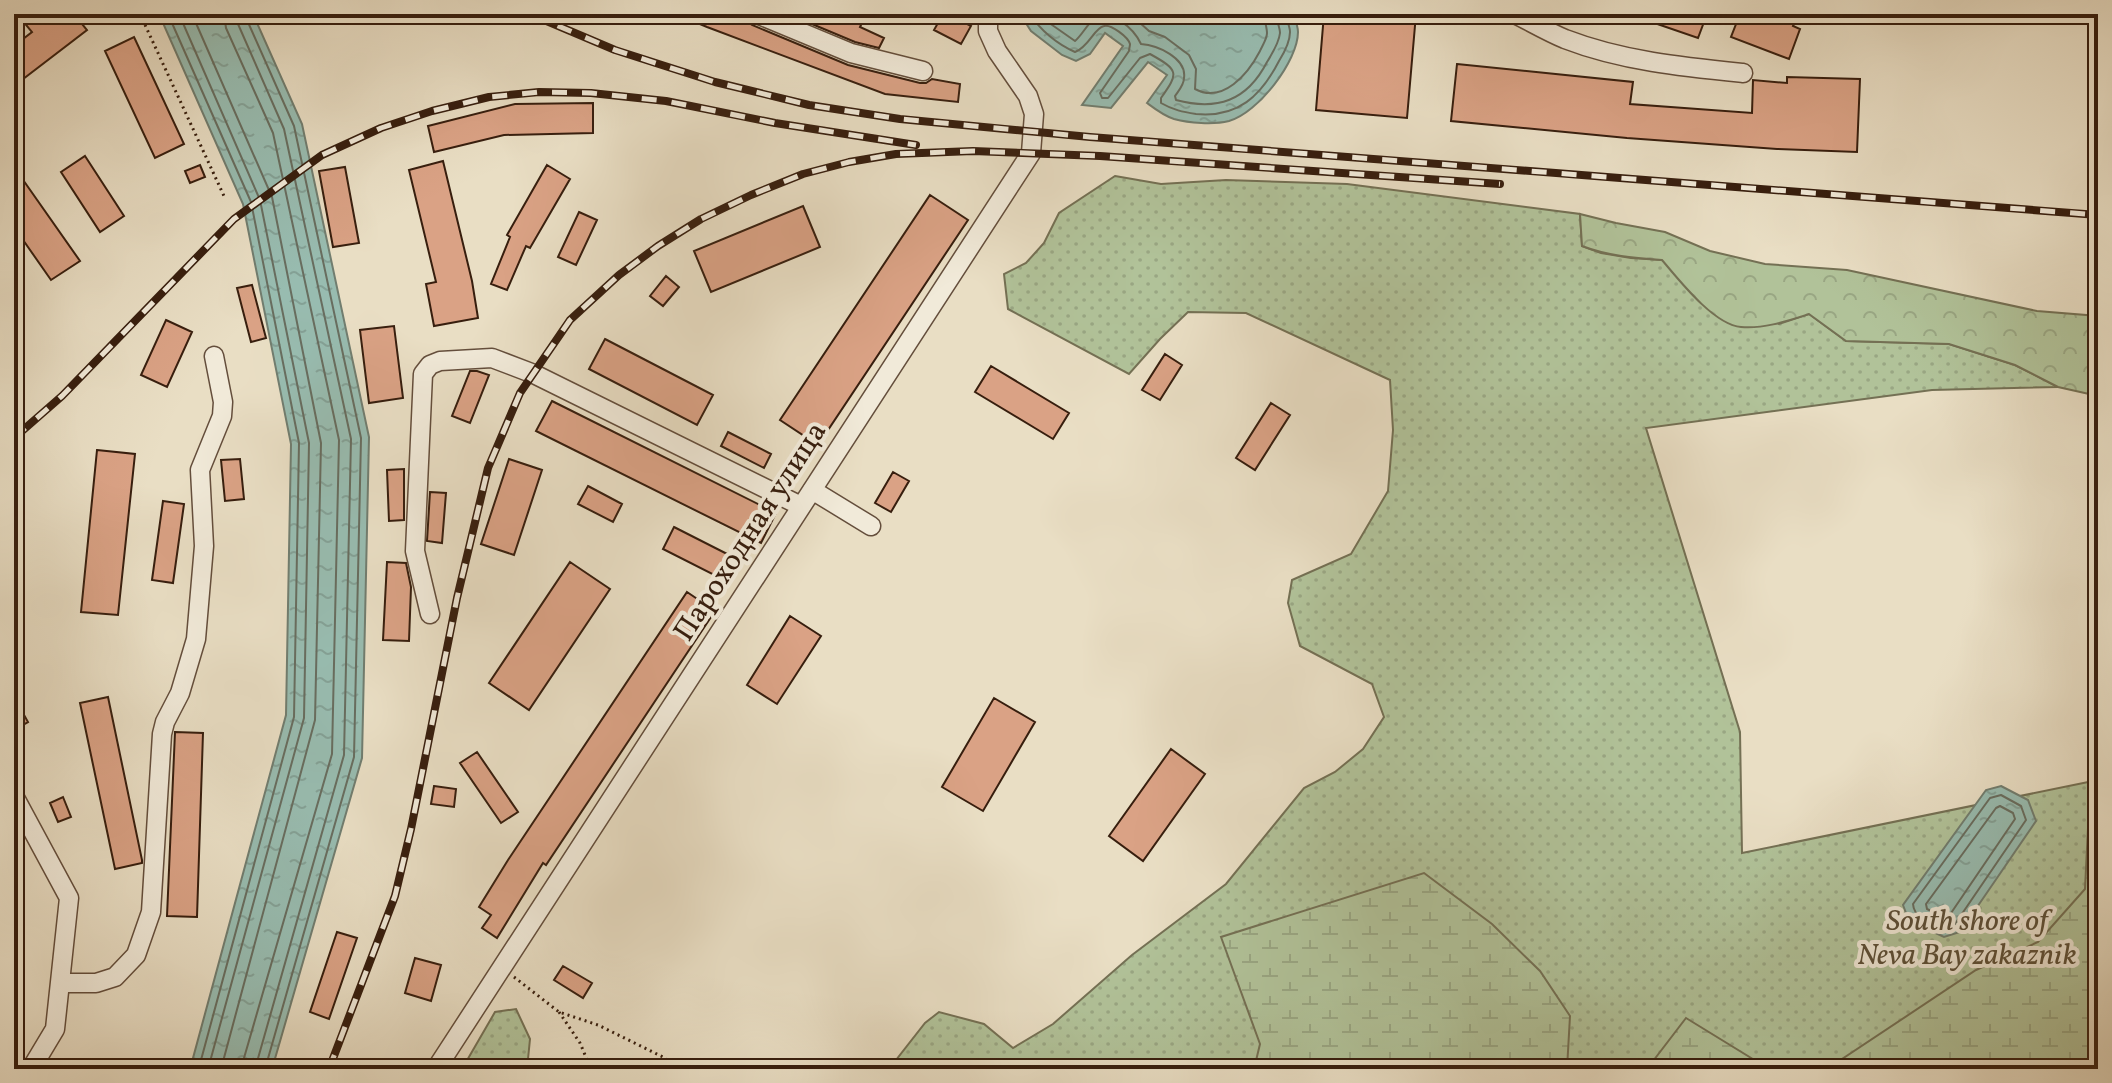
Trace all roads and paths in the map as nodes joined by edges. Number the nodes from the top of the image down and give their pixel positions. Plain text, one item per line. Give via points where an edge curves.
1 (140, 14) edge
2 (757, 14) edge
3 (988, 14) edge
4 (1515, 14) edge
5 (923, 71) dead end
6 (1743, 73) dead end
7 (224, 196) dead end
8 (214, 356) dead end
9 (812, 490) junction
10 (801, 506) junction
11 (871, 526) dead end
12 (430, 614) dead end
13 (14, 796) edge
14 (501, 968) junction
15 (60, 983) junction
16 (559, 1012) junction
17 (31, 1069) edge
18 (436, 1069) edge
19 (591, 1069) edge
20 (678, 1069) edge

1 - 7 path
2 - 5 street via 851,53
3 - 9 street, Пароходная улица via 988,31 997,51 1034,114 1031,153
4 - 6 street via 1609,53 1667,66
8 - 15 street via 222,416 200,470 204,546 196,639 162,734 151,912 136,955 115,977
9 - 10 street, Пароходная улица
9 - 11 street
10 - 12 street via 534,374 492,358 440,361 423,374 415,551
10 - 14 street, Пароходная улица
13 - 15 street via 69,898
14 - 16 path
14 - 18 street, Пароходная улица
15 - 17 street via 55,1029
16 - 19 path
16 - 20 path via 598,1025

